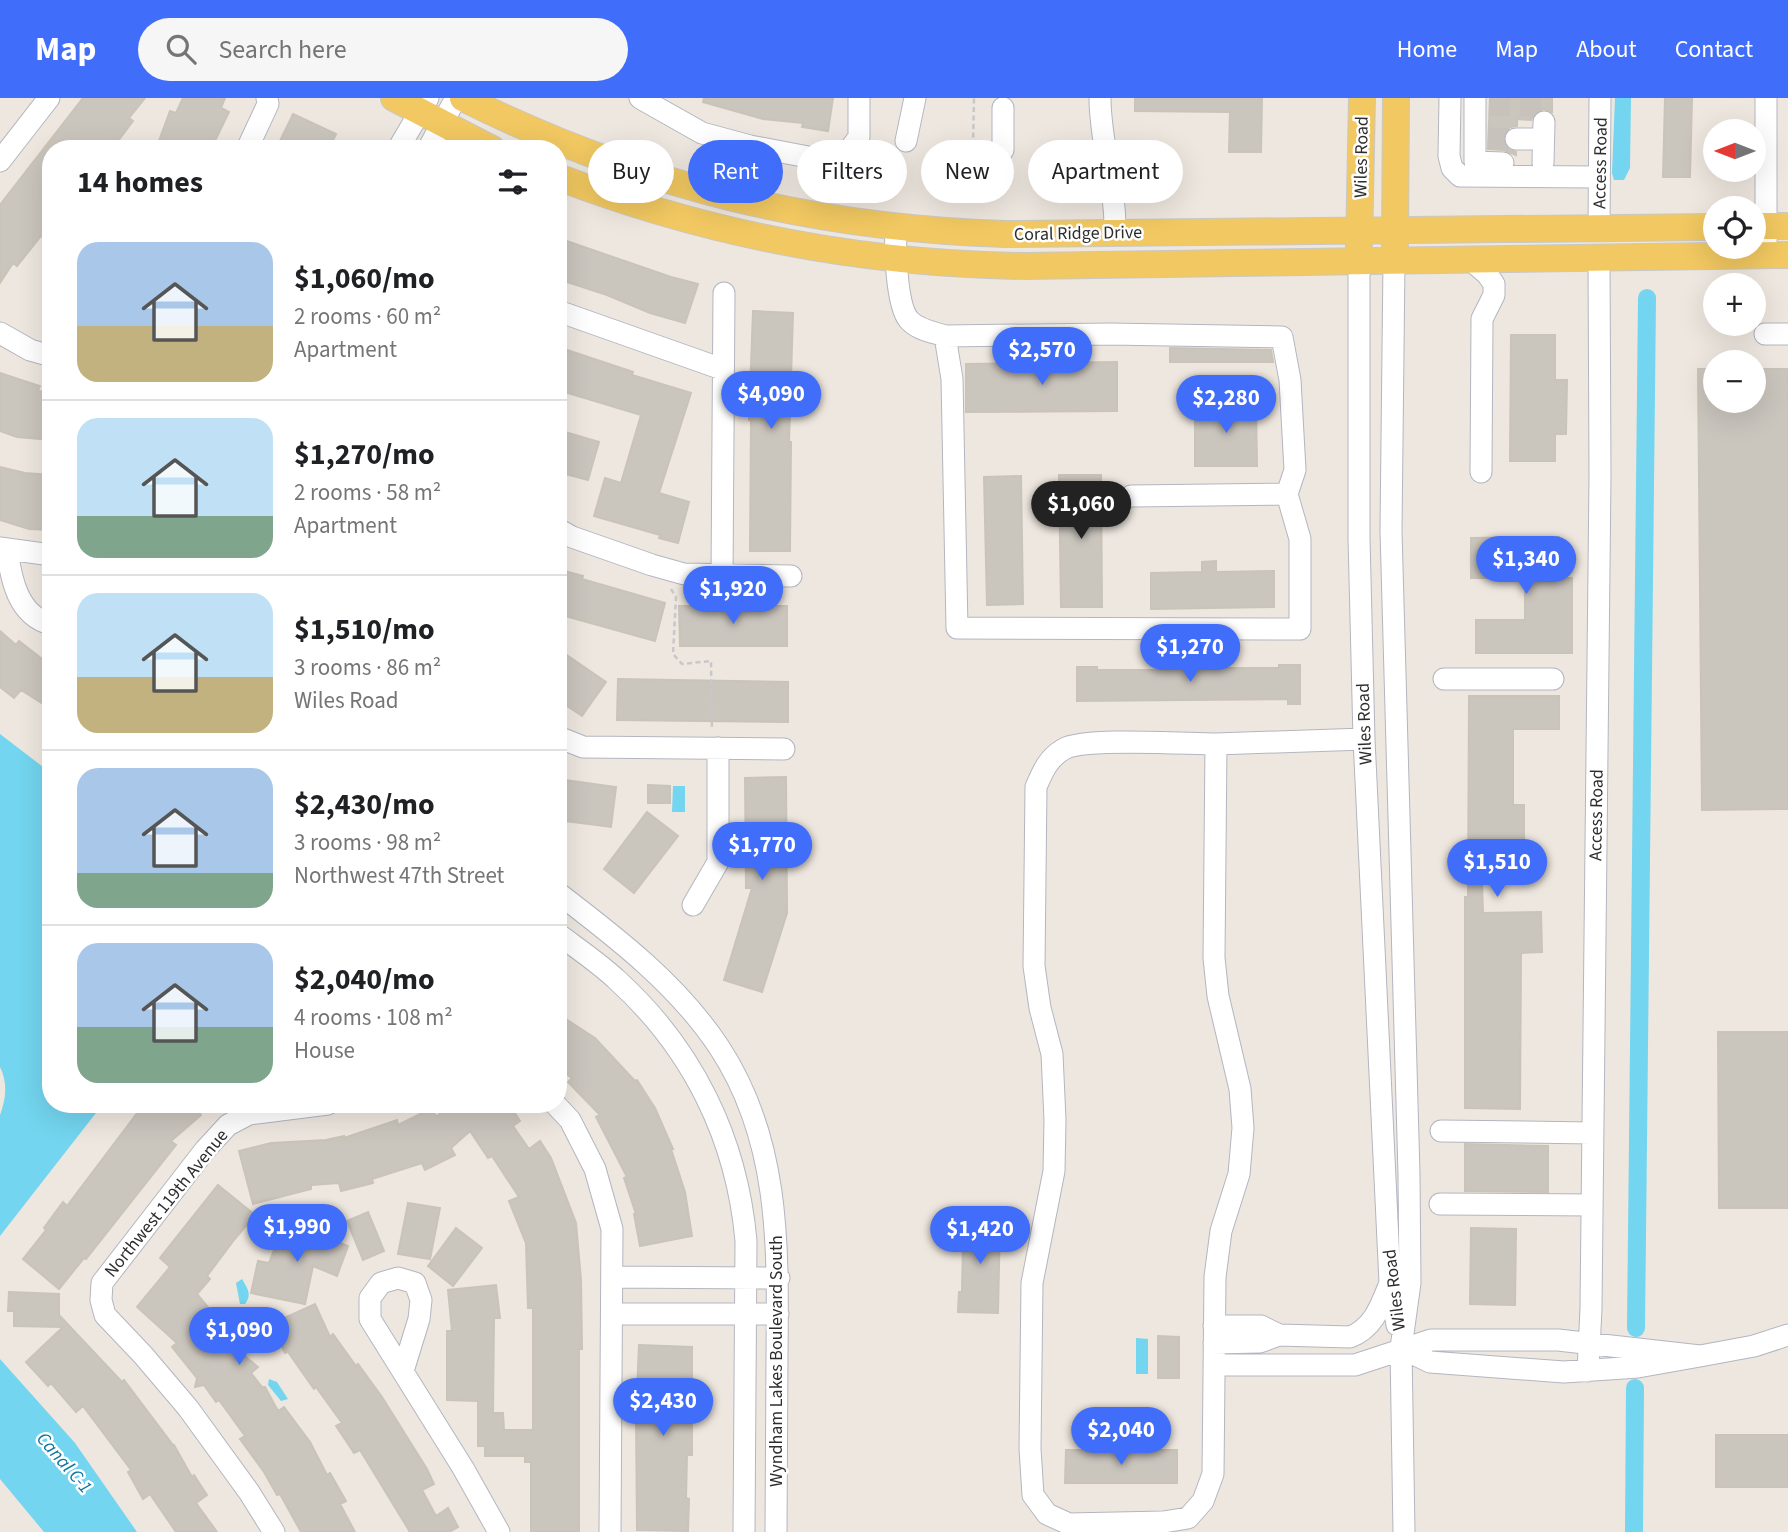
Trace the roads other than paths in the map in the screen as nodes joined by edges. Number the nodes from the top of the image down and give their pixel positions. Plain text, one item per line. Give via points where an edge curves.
1 (49, 98) edge
2 (267, 98) edge
3 (394, 98) edge
4 (456, 98) edge
5 (463, 98) edge
6 (640, 98) edge
7 (859, 98) edge
8 (915, 98) edge
9 (1100, 98) edge
10 (1362, 98) edge
11 (1396, 98) edge
12 (1450, 98) edge
13 (1600, 98) edge
14 (1766, 98) edge
15 (1480, 103) edge
16 (1003, 108) dead end
17 (429, 112) edge
18 (1516, 139) tunnel mouth
19 (251, 140) edge
20 (406, 140) edge
21 (428, 140) edge
22 (477, 140) edge
23 (552, 140) edge
24 (906, 140) edge
25 (1003, 140) edge
26 (567, 145) edge
27 (0, 161) edge
28 (1543, 170) junction
29 (1600, 177) junction
30 (567, 180) edge
31 (1769, 226) edge
32 (896, 227) junction
33 (1703, 227) edge
34 (1599, 228) junction
35 (1360, 229) junction
36 (1395, 229) junction
37 (1115, 232) junction
38 (1777, 255) edge
39 (1600, 259) junction
40 (895, 260) junction
41 (1471, 260) junction
42 (1394, 261) junction
43 (1359, 262) junction
44 (724, 293) dead end
45 (567, 314) edge
46 (0, 333) edge
47 (1766, 334) edge
48 (1788, 334) edge
49 (945, 336) junction
50 (42, 353) edge
51 (722, 369) junction
52 (1481, 472) dead end
53 (1287, 494) junction
54 (1131, 496) dead end
55 (567, 534) edge
56 (4, 549) edge
57 (42, 554) edge
58 (722, 576) junction
59 (791, 576) dead end
60 (42, 621) edge
61 (1444, 679) dead end
62 (1553, 679) dead end
63 (1364, 739) junction
64 (567, 741) edge
65 (715, 743) junction
66 (1216, 744) junction
67 (784, 749) dead end
68 (567, 900) edge
69 (693, 905) dead end
70 (567, 941) edge
71 (257, 1113) edge
72 (563, 1113) edge
73 (1441, 1131) dead end
74 (1593, 1133) junction
75 (1440, 1204) dead end
76 (1592, 1205) junction
77 (613, 1277) junction
78 (747, 1278) junction
79 (779, 1278) junction
80 (1390, 1283) junction
81 (612, 1314) junction
82 (747, 1314) junction
83 (778, 1314) junction
84 (1214, 1334) junction
85 (1279, 1335) junction
86 (1788, 1335) edge
87 (1250, 1342) junction
88 (1588, 1343) junction
89 (1401, 1348) junction
90 (1700, 1356) junction
91 (1214, 1365) junction
92 (1250, 1365) junction
93 (403, 1371) dead end
94 (1588, 1371) junction
95 (274, 1532) edge
96 (499, 1532) edge
97 (610, 1532) edge
98 (744, 1532) edge
99 (776, 1532) edge
100 (1404, 1532) edge

1 - 27 street
2 - 19 street
3 - 17 main road
4 - 17 street
5 - 23 main road, Coral Ridge Drive
6 - 7 street via 702,133 829,161 848,152 859,137
8 - 24 street
9 - 37 street via 1101,132 1116,205
10 - 35 main road, Wiles Road
11 - 36 main road, Wiles Road
12 - 28 street via 1449,156 1460,176
13 - 29 street, Access Road
14 - 31 street
15 - 28 street via 1481,138 1475,162
16 - 25 street
17 - 20 street
17 - 21 street
17 - 22 main road
18 - 28 street via 1544,131
26 - 32 main road, Coral Ridge Drive via 657,178 772,207
28 - 29 street
29 - 34 street, Access Road
30 - 40 main road, Coral Ridge Drive via 719,228
31 - 38 street
32 - 37 main road, Coral Ridge Drive via 1006,234
32 - 40 street
33 - 34 main road, Coral Ridge Drive
34 - 36 main road, Coral Ridge Drive
35 - 36 main road, Coral Ridge Drive
35 - 37 main road, Coral Ridge Drive
35 - 43 main road, Wiles Road
36 - 42 main road, Wiles Road
38 - 39 main road, Coral Ridge Drive
39 - 41 main road, Coral Ridge Drive
39 - 74 street, Access Road
40 - 43 main road, Coral Ridge Drive via 1025,266
40 - 49 street via 900,301 908,320
41 - 42 main road, Coral Ridge Drive
41 - 52 street via 1494,284 1494,295 1482,319
42 - 43 main road, Coral Ridge Drive
42 - 89 street, Wiles Road via 1391,531 1410,1283
43 - 63 street, Wiles Road
44 - 51 street
45 - 51 street
46 - 50 street
47 - 48 street
49 - 53 street via 1282,337 1290,380 1295,470
49 - 53 street via 952,379 957,628 1300,629 1300,539
51 - 58 street
53 - 54 street
55 - 58 street via 684,574
56 - 57 street
56 - 60 street via 11,582 24,606
58 - 59 street
61 - 62 street
63 - 66 street
63 - 80 street, Wiles Road
64 - 65 street via 583,747
65 - 67 street
65 - 69 street via 718,862
66 - 84 street via 1214,958 1240,1089 1243,1128 1239,1174 1221,1231
66 - 91 street via 1090,742 1067,747 1047,762 1036,787 1034,966 1052,1054 1055,1158 1032,1283 1030,1449 1034,1495 1047,1514 1069,1524 1188,1518 1203,1501 1213,1474
68 - 79 street, Wyndham Lakes Boulevard South via 642,961 719,1048 751,1110 765,1160 776,1220
70 - 78 street, Wyndham Lakes Boulevard South via 640,1002 690,1065 708,1096 730,1152 743,1209
71 - 95 street, Northwest 119th Avenue via 228,1125 205,1150 102,1283 100,1300 105,1315 188,1408
72 - 77 street via 595,1169 612,1229
73 - 74 street
74 - 76 street, Access Road
75 - 76 street
76 - 88 street, Access Road
77 - 78 street
77 - 81 street
78 - 79 street
78 - 82 street, Wyndham Lakes Boulevard South
79 - 83 street, Wyndham Lakes Boulevard South
80 - 85 street via 1373,1320 1359,1333 1339,1338
80 - 89 street, Wiles Road
81 - 82 street
81 - 97 street
82 - 83 street
82 - 98 street, Wyndham Lakes Boulevard South
83 - 99 street, Wyndham Lakes Boulevard South
84 - 85 street via 1261,1326
84 - 87 street
84 - 91 street
85 - 87 street
86 - 90 street
87 - 92 street
88 - 89 street via 1431,1340
88 - 90 street
88 - 94 street, Access Road
89 - 92 street via 1355,1365
89 - 94 street via 1430,1362
89 - 100 street, Wiles Road
90 - 94 street
91 - 92 street
93 - 96 street

